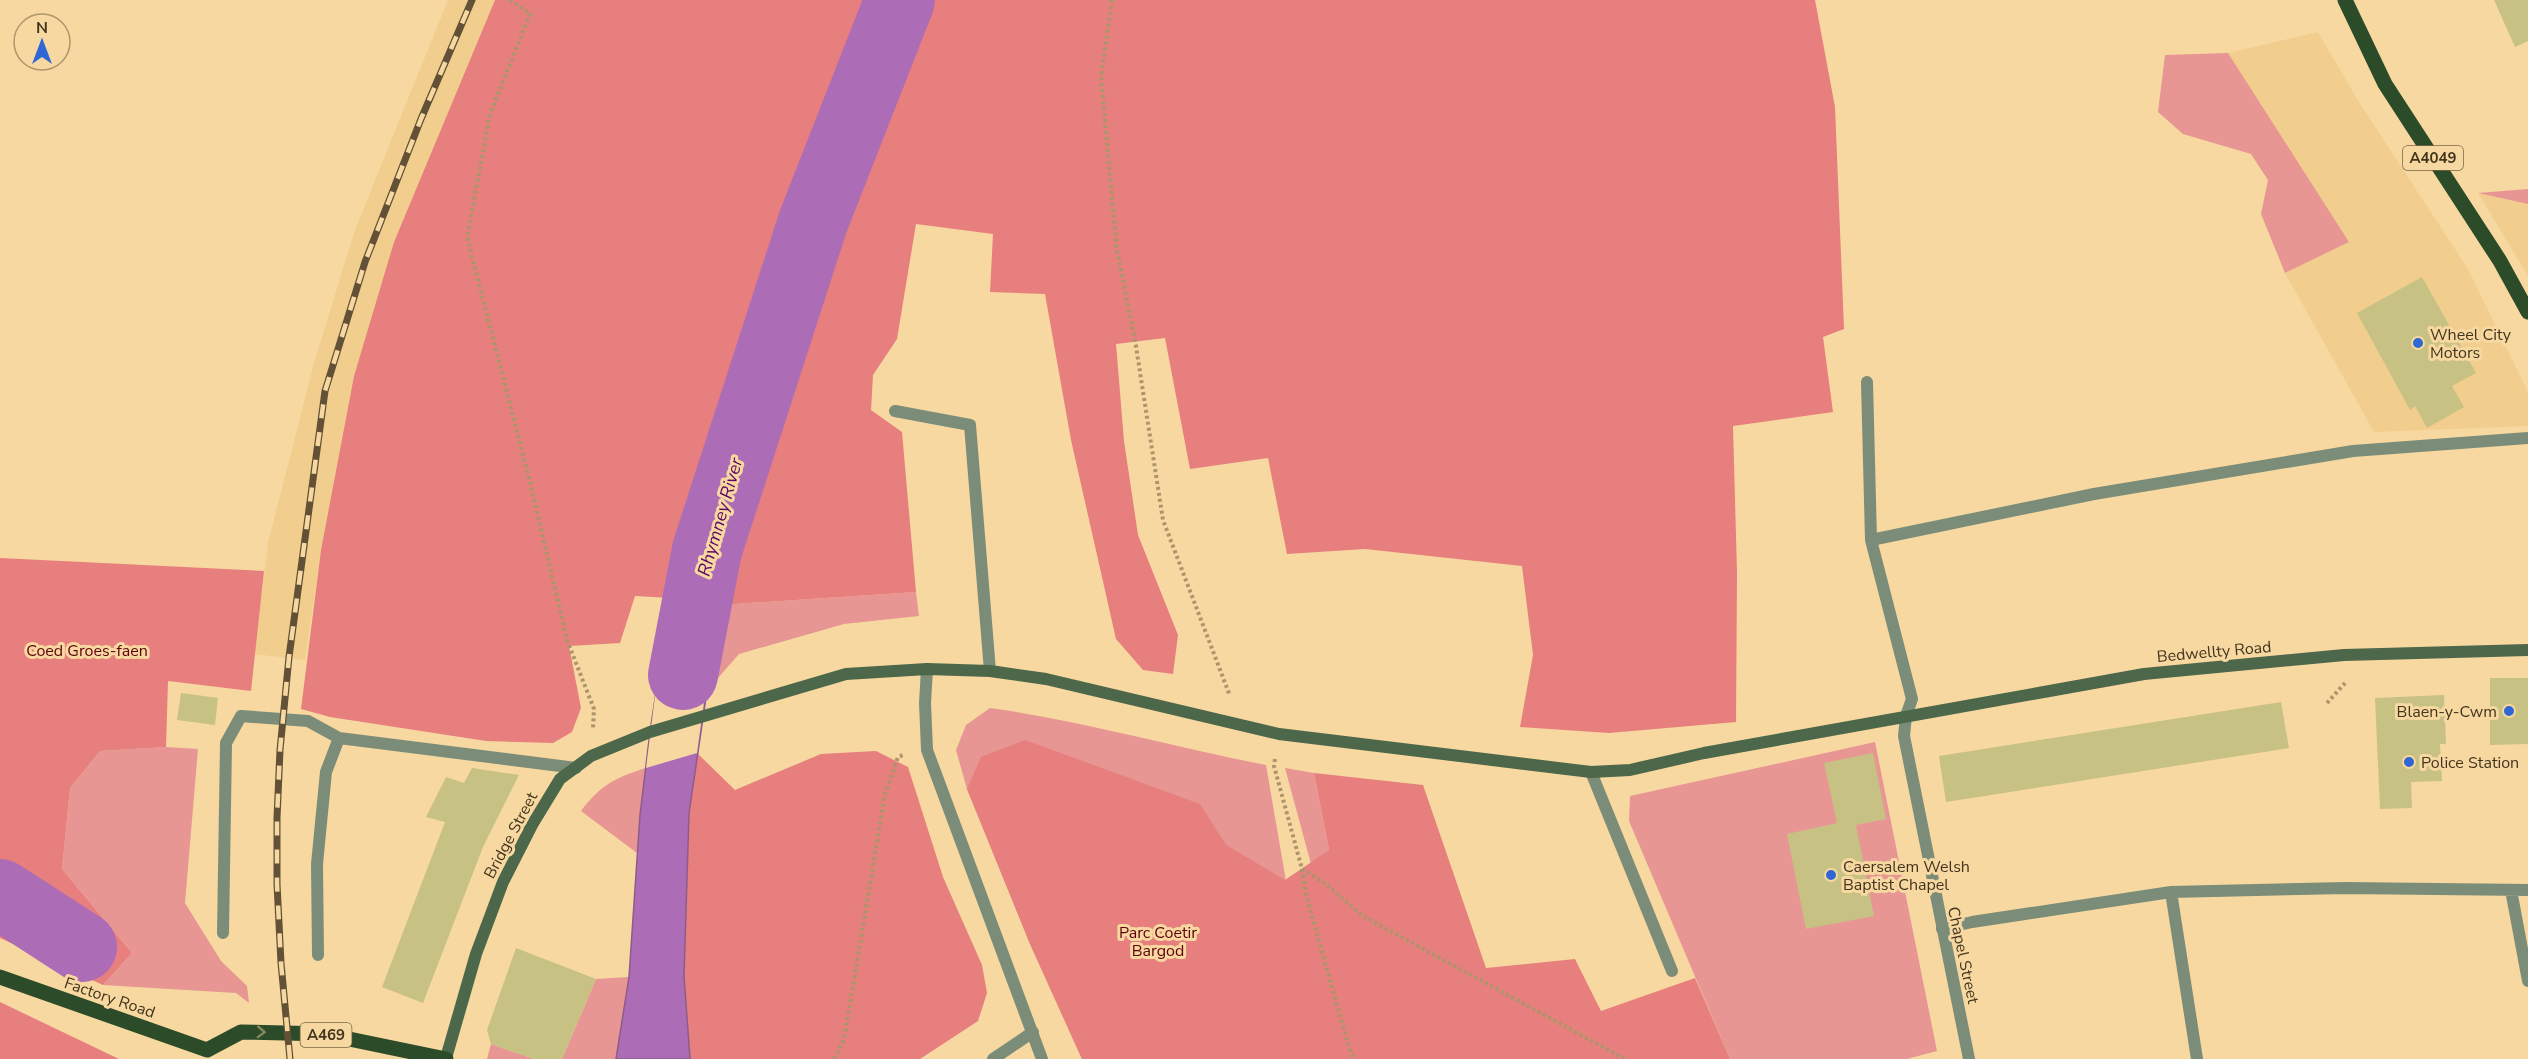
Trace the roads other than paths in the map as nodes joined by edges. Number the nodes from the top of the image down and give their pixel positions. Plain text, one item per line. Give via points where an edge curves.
1 (2345, 0) edge
2 (2528, 312) edge
3 (1867, 382) dead end
4 (895, 411) dead end
5 (2528, 438) edge
6 (1871, 540) junction
7 (2528, 650) edge
8 (927, 669) junction
9 (990, 671) junction
10 (1905, 716) junction
11 (1278, 734) joint
12 (339, 738) junction
13 (576, 768) junction
14 (1591, 772) junction
15 (2511, 890) junction
16 (2528, 890) edge
17 (2171, 892) junction
18 (1942, 929) junction
19 (223, 933) dead end
20 (318, 955) dead end
21 (1672, 970) dead end
22 (0, 977) edge
23 (2528, 981) edge
24 (1032, 1032) junction
25 (208, 1054) edge
26 (446, 1058) edge
27 (993, 1059) edge
28 (1042, 1059) edge
29 (1969, 1059) edge
30 (2197, 1059) edge

1 - 2 main road, A4049 via 2385,84 2500,261
3 - 6 street, Chapel Street
4 - 9 street via 970,425
5 - 6 street via 2353,451 2094,494
6 - 10 street, Chapel Street via 1912,699
7 - 10 street, Bedwellty Road via 2344,655 2144,674
8 - 9 street, Bridge Street
8 - 13 street, Bridge Street via 846,674 650,732 591,756
8 - 24 street via 927,750
9 - 11 street, Bridge Street via 1046,679
10 - 14 street, Bedwellty Road via 1629,770
10 - 18 street, Chapel Street via 1904,736
11 - 14 street, Bedwellty Road
12 - 13 street
12 - 19 street via 308,721 241,716 226,743
12 - 20 street via 326,772 321,818
13 - 26 street, Bridge Street via 560,779 503,882 476,954
14 - 21 street
15 - 16 street
15 - 17 street
15 - 23 street
17 - 18 street
17 - 30 street
18 - 29 street, Chapel Street
22 - 25 main road, Factory Road / A469
24 - 27 street
24 - 28 street
25 -> 26 main road, Factory Road / A469 via 241,1032 325,1034

